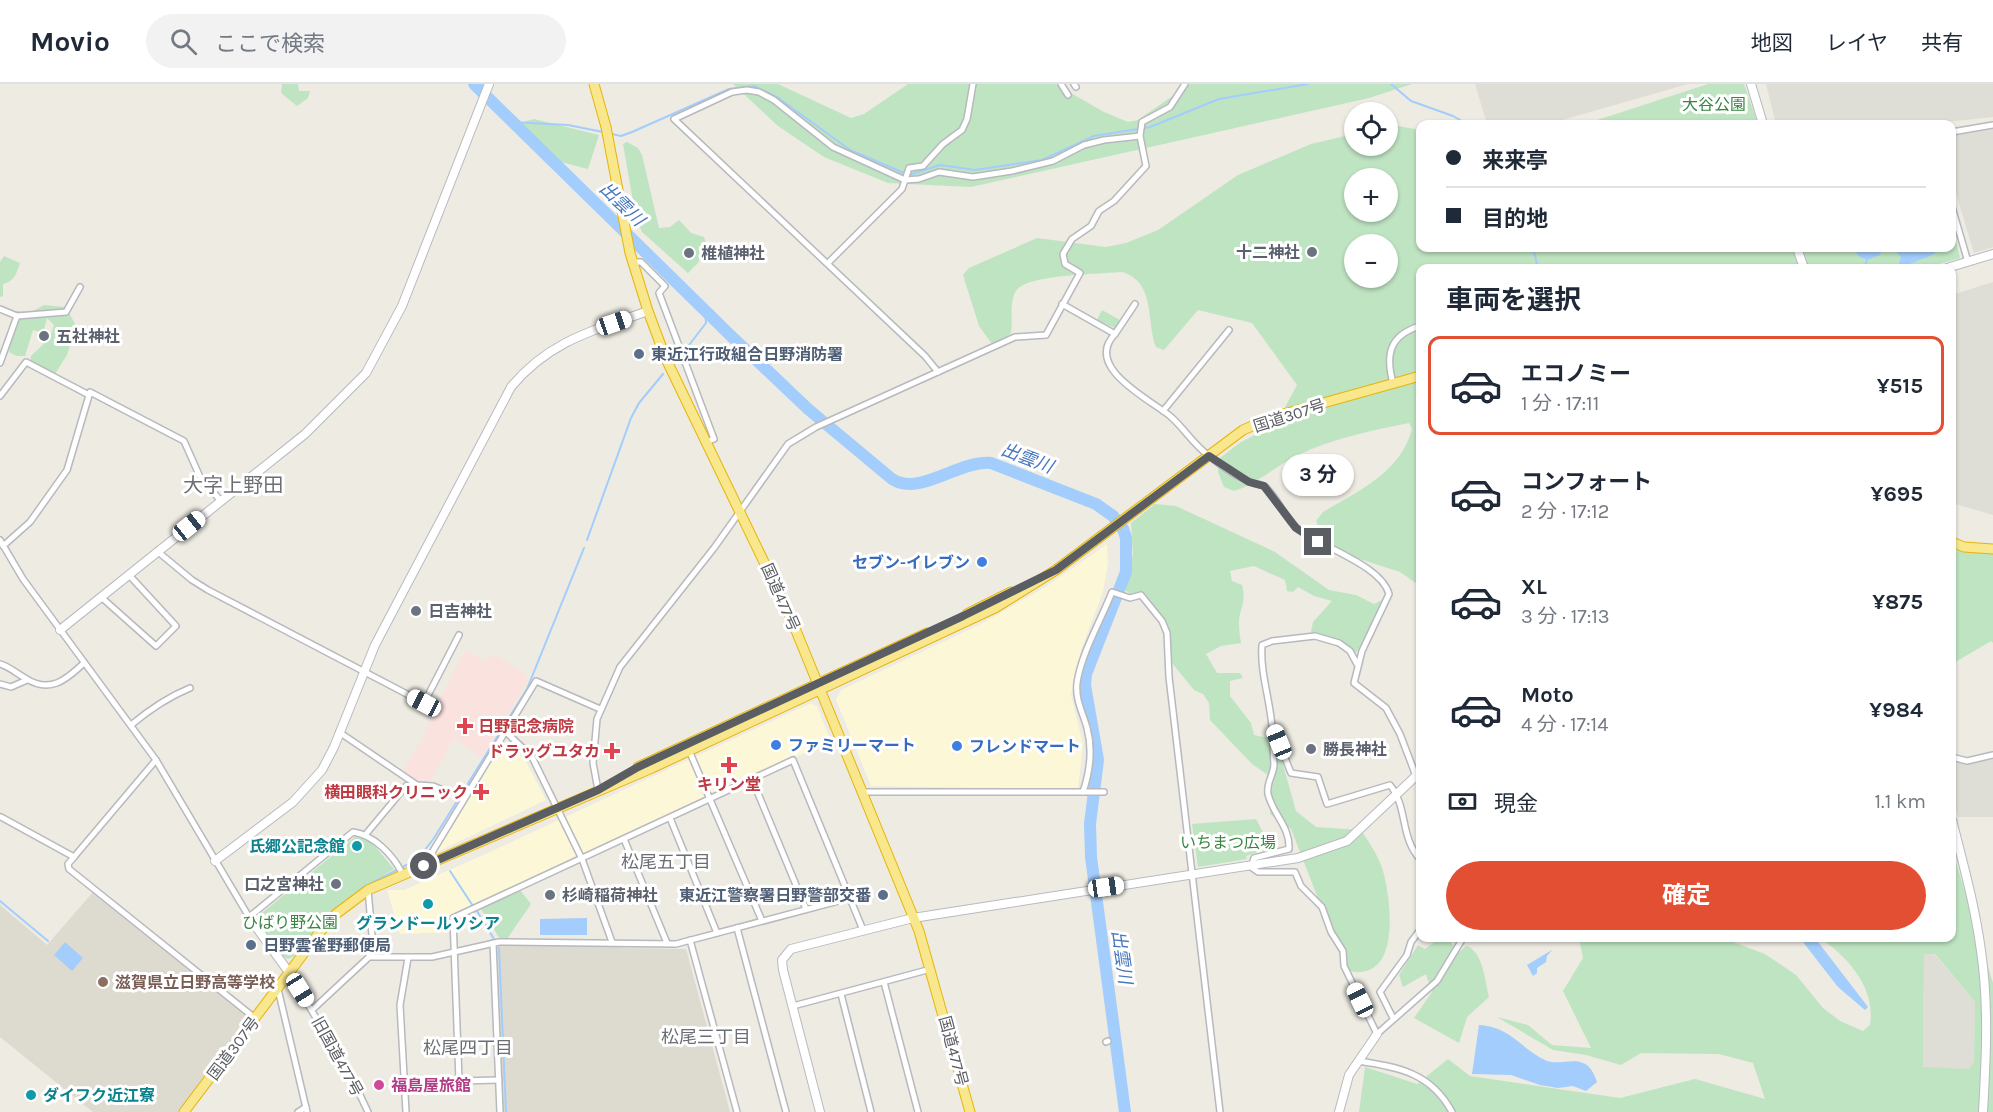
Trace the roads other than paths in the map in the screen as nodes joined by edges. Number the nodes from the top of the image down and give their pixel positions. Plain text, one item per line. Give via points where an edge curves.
1 (489, 84) edge
2 (594, 84) edge
3 (973, 84) edge
4 (1061, 84) edge
5 (1185, 84) edge
6 (1751, 84) edge
7 (1068, 95) dead end
8 (1762, 120) edge
9 (1993, 125) edge
10 (1956, 131) edge
11 (1140, 135) junction
12 (906, 176) junction
13 (1956, 221) edge
14 (1993, 254) edge
15 (632, 258) junction
16 (1968, 262) junction
17 (828, 263) junction
18 (1956, 265) edge
19 (80, 287) dead end
20 (1062, 304) junction
21 (1135, 304) dead end
22 (0, 309) edge
23 (648, 311) junction
24 (17, 316) junction
25 (1416, 327) edge
26 (1229, 330) dead end
27 (1115, 334) junction
28 (0, 363) edge
29 (938, 372) junction
30 (1416, 376) edge
31 (1394, 383) junction
32 (89, 395) junction
33 (0, 396) edge
34 (1163, 411) junction
35 (706, 442) junction
36 (1209, 456) junction
37 (220, 500) junction
38 (740, 510) junction
39 (2, 543) edge
40 (1956, 544) edge
41 (1964, 547) junction
42 (1956, 548) edge
43 (1993, 549) edge
44 (158, 551) junction
45 (129, 574) junction
46 (101, 597) junction
47 (60, 630) junction
48 (459, 635) dead end
49 (84, 663) junction
50 (0, 664) edge
51 (1357, 664) junction
52 (363, 670) junction
53 (27, 680) junction
54 (0, 684) edge
55 (819, 686) junction
56 (190, 688) dead end
57 (600, 709) junction
58 (131, 725) junction
59 (1272, 726) junction
60 (339, 732) junction
61 (506, 732) junction
62 (688, 747) junction
63 (1993, 755) edge
64 (1956, 758) edge
65 (156, 760) junction
66 (1416, 770) edge
67 (1416, 777) edge
68 (752, 779) junction
69 (417, 785) junction
70 (443, 790) dead end
71 (598, 790) junction
72 (862, 792) junction
73 (1104, 792) dead end
74 (1086, 793) junction
75 (1398, 795) junction
76 (711, 799) junction
77 (557, 808) junction
78 (1, 817) edge
79 (670, 818) junction
80 (366, 834) junction
81 (1956, 836) edge
82 (624, 840) junction
83 (1416, 853) edge
84 (74, 857) junction
85 (582, 859) junction
86 (215, 861) junction
87 (424, 866) junction
88 (1251, 867) junction
89 (400, 869) junction
90 (1193, 875) junction
91 (368, 890) junction
92 (850, 898) junction
93 (806, 909) junction
94 (249, 917) junction
95 (913, 918) junction
96 (762, 921) junction
97 (737, 928) junction
98 (863, 930) junction
99 (717, 933) junction
100 (1416, 935) edge
101 (690, 940) junction
102 (612, 942) junction
103 (1461, 942) edge
104 (493, 943) junction
105 (667, 944) junction
106 (454, 954) junction
107 (369, 957) junction
108 (408, 958) junction
109 (931, 969) junction
110 (288, 971) junction
111 (884, 982) junction
112 (277, 987) junction
113 (841, 994) junction
114 (793, 1006) junction
115 (312, 1010) junction
116 (256, 1018) junction
117 (1393, 1018) junction
118 (1377, 1034) junction
119 (1357, 1061) junction
120 (499, 1080) junction
121 (306, 1109) edge
122 (184, 1112) edge
123 (297, 1112) edge
124 (368, 1112) edge
125 (406, 1112) edge
126 (500, 1112) edge
127 (737, 1112) edge
128 (786, 1112) edge
129 (820, 1112) edge
130 (872, 1112) edge
131 (918, 1112) edge
132 (970, 1112) edge
133 (1220, 1112) edge
134 (1339, 1112) edge
135 (1452, 1112) edge
136 (1983, 1112) edge

1 - 37 street via 402,306 366,373 305,434
2 - 15 highway, 国道477号
3 - 12 street via 968,119 962,130 923,166 909,168
4 - 7 street
5 - 11 street via 1170,107 1143,122
6 - 8 street
9 - 10 street
11 - 12 street via 1084,145 1053,162 1012,171 973,177 939,172 919,180
11 - 20 street via 1146,166 1114,201 1099,211 1091,226 1072,239 1063,254 1065,264 1080,273
12 - 17 street via 902,189
12 - 17 street via 833,147 759,92 732,92 674,119
13 - 16 street
14 - 16 street
15 - 23 highway, 国道477号
15 - 35 street via 665,285 659,293 714,439
16 - 18 street
17 - 29 street
19 - 24 street via 66,312
20 - 27 street
20 - 29 street via 1046,335 1016,337
21 - 27 street
22 - 24 street
23 - 35 highway, 国道477号
23 - 52 street via 564,342 543,355 512,387
24 - 28 street
25 - 31 street via 1404,331 1390,351
26 - 34 street
27 - 34 street via 1107,350 1110,368
29 - 38 street via 833,418 788,444
30 - 31 highway, 国道307号
31 - 36 highway, 国道307号 via 1273,417 1243,430
32 - 33 street via 26,362
32 - 37 street via 90,392 184,441 200,477
32 - 39 street via 67,470 30,522
34 - 36 street
35 - 38 highway, 国道477号
36 - 51 street via 1249,482 1264,486 1296,528 1365,568 1387,586 1389,594
36 - 55 highway, 国道307号 via 1056,570
37 - 44 street
38 - 55 highway, 国道477号
38 - 57 street via 620,667
39 - 47 street
40 - 41 highway
41 - 42 highway
41 - 43 highway
44 - 45 street
44 - 52 street via 208,590
45 - 46 street
45 - 46 street via 176,626 156,646
46 - 47 street
47 - 49 street
48 - 52 street via 424,703
49 - 53 street via 60,684
49 - 58 street
50 - 53 street
51 - 59 street via 1350,651 1339,643 1315,636 1262,645
51 - 66 street via 1354,683 1386,708
52 - 60 street
53 - 54 street via 11,687
55 - 62 highway, 国道307号
55 - 72 highway, 国道477号
56 - 58 street via 176,692
57 - 61 street via 536,681
57 - 71 street via 592,742
58 - 65 street
59 - 75 street via 1291,773 1318,777 1327,804 1390,785
59 - 88 street via 1274,768 1268,792 1271,806 1286,827 1289,849 1254,858
60 - 69 street
60 - 86 street via 322,770 304,791
61 - 77 street via 532,757
61 - 87 street
62 - 71 highway, 国道307号
62 - 76 street
63 - 64 street via 1967,761
65 - 84 street
65 - 86 street
67 - 75 street
68 - 76 street
68 - 92 street via 793,760
68 - 93 street
69 - 70 street
69 - 80 street via 406,786 399,792
71 - 77 highway, 国道307号
72 - 74 street
72 - 95 highway, 国道477号
73 - 74 street
74 - 90 street via 1090,756 1087,726 1077,695 1082,666 1113,592 1124,597 1141,595 1167,633
75 - 83 street via 1407,840
75 - 88 street via 1347,841 1298,858
76 - 79 street
76 - 96 street
77 - 85 street
77 - 87 highway, 国道307号
78 - 84 street
79 - 82 street
79 - 99 street
80 - 89 street
80 - 94 street via 353,832
81 - 136 street via 1982,954 1987,1046
82 - 85 street
82 - 105 street
84 - 116 street via 69,869
85 - 102 street
85 - 106 street via 453,918
86 - 94 street
87 - 89 highway, 国道307号
88 - 90 street
88 - 118 street via 1258,872 1295,873 1301,886 1322,907 1343,951 1344,966
89 - 91 highway, 国道307号
90 - 95 street
90 - 133 street
91 - 107 street via 372,935
91 - 110 highway, 国道307号 via 336,914
92 - 93 street
92 - 98 street
93 - 96 street
94 - 110 street
95 - 98 street
95 - 109 highway, 国道477号
96 - 97 street
97 - 99 street
97 - 128 street
98 - 114 street via 785,954 783,970
99 - 101 street
100 - 117 street via 1380,992
101 - 105 street
101 - 127 street
102 - 104 street
102 - 105 street
103 - 117 street via 1437,981
104 - 106 street
104 - 120 street
106 - 108 street
106 - 120 street via 459,1081
107 - 108 street
107 - 115 street
108 - 125 street via 400,1005
109 - 111 street
109 - 132 highway, 国道477号
110 - 112 highway, 国道307号
110 - 115 street, 旧国道477号
111 - 113 street
111 - 131 street
112 - 116 highway, 国道307号
112 - 121 street
113 - 114 street
113 - 130 street
114 - 129 street
115 - 124 street, 旧国道477号
116 - 122 highway, 国道307号
117 - 118 street
118 - 119 street
119 - 134 street
119 - 135 street via 1425,1080 1436,1088
120 - 126 street
121 - 123 street

